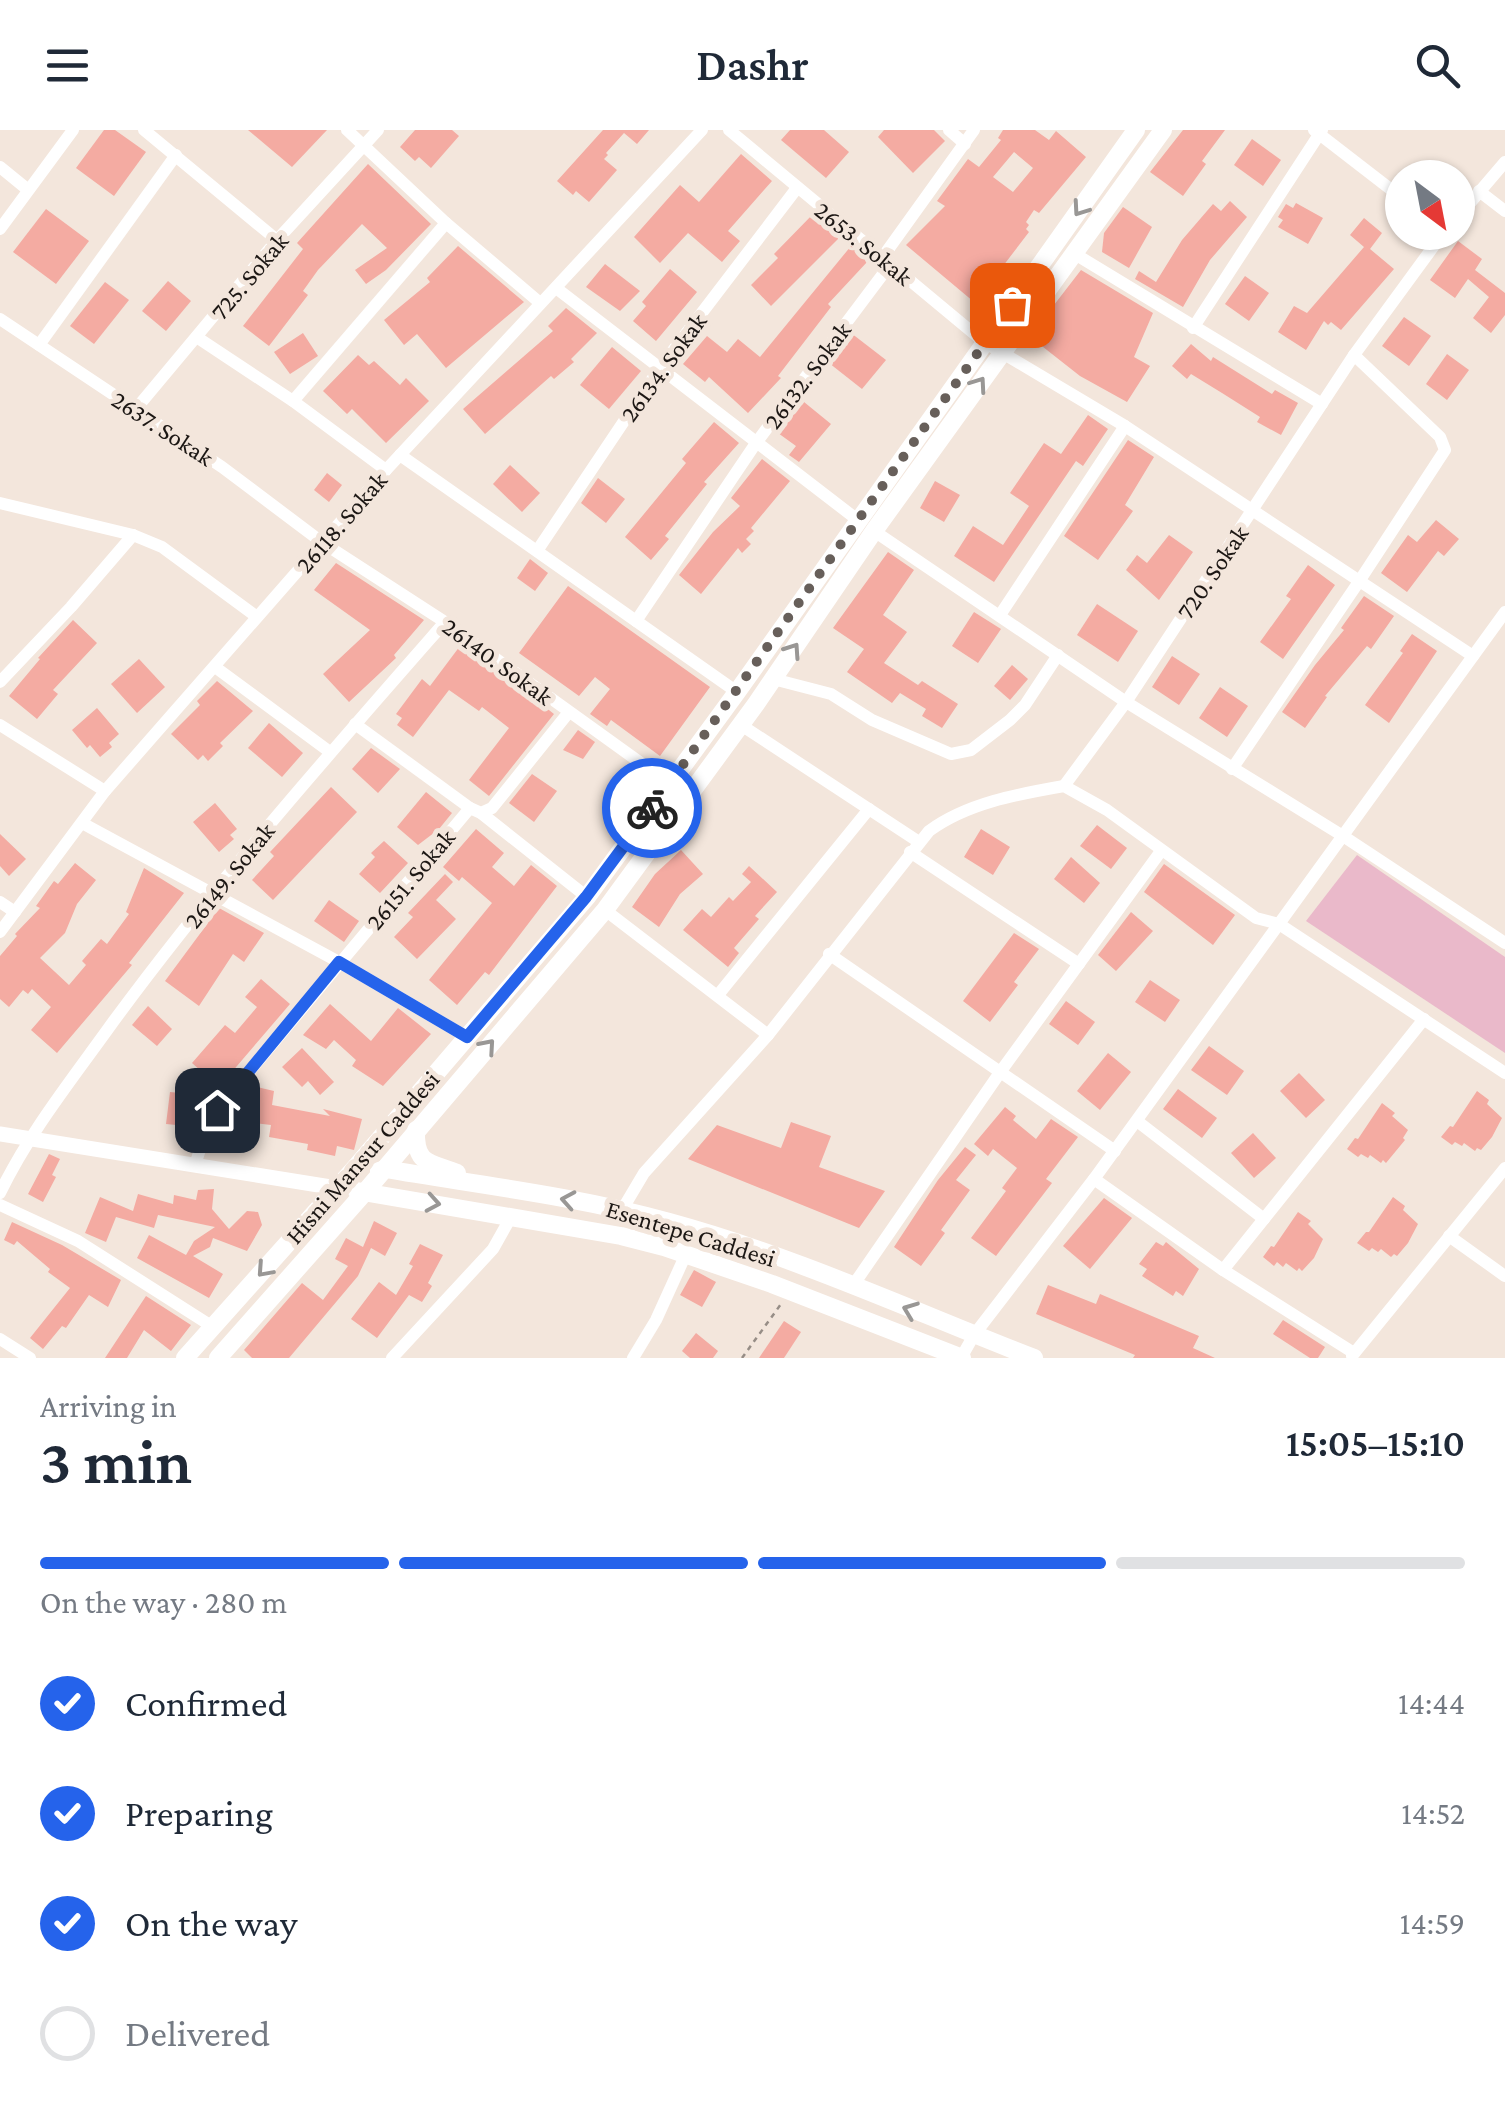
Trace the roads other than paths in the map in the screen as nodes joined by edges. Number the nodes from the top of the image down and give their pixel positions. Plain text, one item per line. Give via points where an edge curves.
1 (74, 130) edge
2 (144, 130) edge
3 (347, 130) edge
4 (378, 130) edge
5 (702, 130) edge
6 (729, 130) edge
7 (949, 130) edge
8 (974, 130) edge
9 (1136, 130) edge
10 (1163, 130) edge
11 (1318, 131) edge
12 (365, 144) junction
13 (965, 144) junction
14 (176, 155) junction
15 (1505, 162) edge
16 (0, 167) edge
17 (1385, 184) edge
18 (796, 188) junction
19 (27, 189) junction
20 (1479, 191) junction
21 (1475, 196) edge
22 (1505, 212) edge
23 (446, 223) junction
24 (0, 228) edge
25 (277, 240) junction
26 (1431, 250) edge
27 (1075, 254) junction
28 (882, 258) junction
29 (556, 288) junction
30 (539, 302) junction
31 (0, 319) edge
32 (1194, 328) junction
33 (198, 338) junction
34 (984, 342) junction
35 (39, 345) junction
36 (1003, 350) junction
37 (1354, 355) junction
38 (659, 369) junction
39 (293, 402) junction
40 (1322, 404) junction
41 (135, 410) junction
42 (1125, 426) junction
43 (756, 442) junction
44 (400, 455) junction
45 (386, 470) junction
46 (0, 503) edge
47 (1254, 509) junction
48 (866, 526) junction
49 (133, 534) junction
50 (322, 543) junction
51 (536, 551) junction
52 (1360, 580) junction
53 (1505, 612) edge
54 (1000, 615) junction
55 (257, 618) junction
56 (636, 621) junction
57 (445, 622) junction
58 (1058, 656) junction
59 (1474, 656) junction
60 (215, 667) junction
61 (774, 678) junction
62 (0, 682) edge
63 (737, 692) junction
64 (1126, 702) junction
65 (570, 712) junction
66 (355, 724) junction
67 (741, 724) junction
68 (0, 725) edge
69 (330, 752) junction
70 (1232, 768) junction
71 (670, 784) junction
72 (1064, 786) junction
73 (105, 791) junction
74 (869, 809) junction
75 (475, 811) junction
76 (82, 823) junction
77 (1343, 836) junction
78 (915, 847) junction
79 (1161, 852) junction
80 (212, 894) junction
81 (586, 897) junction
82 (0, 902) edge
83 (605, 910) junction
84 (15, 912) junction
85 (1279, 924) junction
86 (0, 932) edge
87 (1505, 943) edge
88 (829, 954) junction
89 (339, 962) junction
90 (1079, 964) junction
91 (718, 995) junction
92 (1424, 1020) junction
93 (768, 1035) junction
94 (467, 1037) junction
95 (1001, 1071) junction
96 (1505, 1073) edge
97 (1136, 1121) junction
98 (416, 1130) junction
99 (0, 1134) edge
100 (28, 1139) junction
101 (1115, 1151) junction
102 (195, 1165) junction
103 (1505, 1168) edge
104 (384, 1169) junction
105 (1094, 1180) junction
106 (337, 1188) junction
107 (500, 1188) junction
108 (365, 1192) junction
109 (0, 1194) edge
110 (0, 1204) edge
111 (622, 1210) junction
112 (511, 1217) junction
113 (1264, 1220) junction
114 (1449, 1236) junction
115 (686, 1254) junction
116 (1223, 1270) junction
117 (1505, 1276) edge
118 (852, 1287) junction
119 (213, 1328) junction
120 (974, 1335) junction
121 (0, 1339) edge
122 (1352, 1356) edge
123 (30, 1358) edge
124 (185, 1358) edge
125 (218, 1358) edge
126 (392, 1358) edge
127 (632, 1358) edge
128 (961, 1358) edge
129 (1034, 1358) edge

1 - 19 street
2 - 14 street
3 - 12 street
4 - 12 street, 725. Sokak
5 - 29 street, 26118. Sokak
6 - 18 street, 2653. Sokak
7 - 13 street
8 - 13 street, 26132. Sokak
9 -> 34 main road, Hisni Mansur Caddesi
10 - 27 main road
11 - 17 street
11 - 32 street
12 - 23 street
12 - 25 street, 725. Sokak
13 - 28 street, 26132. Sokak
14 - 25 street
14 - 35 street
15 - 20 street
16 - 19 street
18 - 28 street, 2653. Sokak
18 - 38 street, 26134. Sokak
19 - 24 street
20 - 21 street
20 - 22 street
23 - 30 street
23 - 39 street
25 - 33 street, 725. Sokak
26 - 37 street, 720. Sokak
27 - 32 street
27 - 36 main road
28 - 34 street, 2653. Sokak
28 - 43 street, 26132. Sokak via 883,274
29 - 30 street, 26118. Sokak
29 - 38 street
30 - 44 street, 26118. Sokak
31 - 35 street, 2637. Sokak
32 - 40 street
33 - 39 street
33 - 41 street, 725. Sokak
34 - 36 street, 2653. Sokak
34 - 48 main road, Hisni Mansur Caddesi
35 - 41 street, 2637. Sokak
36 - 42 street, 2653. Sokak
48 -> 36 main road
37 - 40 street, 720. Sokak
37 - 52 street via 1440,437 1445,450
38 - 43 street
38 - 51 street, 26134. Sokak
39 - 45 street
40 - 47 street, 720. Sokak
41 - 50 street, 2637. Sokak
42 - 47 street, 2653. Sokak
42 - 54 street
43 - 48 street
43 - 56 street, 26132. Sokak
44 - 45 street, 26118. Sokak
44 - 51 street
45 - 50 street, 26118. Sokak
46 - 49 street
47 - 52 street, 2653. Sokak
47 - 64 street, 720. Sokak
48 - 54 street
61 -> 48 main road
48 - 63 main road, Hisni Mansur Caddesi
49 - 55 street via 162,547
49 - 62 street
50 - 55 street, 26118. Sokak
50 - 57 street, 26140. Sokak
51 - 56 street
52 - 59 street, 2653. Sokak
52 - 70 street
53 - 59 street
54 - 58 street
55 - 60 street, 26118. Sokak
56 - 63 street
57 - 65 street, 26140. Sokak
57 - 66 street, 26149. Sokak
58 - 61 street via 1010,720 971,750 951,754 831,694
58 - 64 street
59 - 77 street
60 - 69 street
60 - 73 street, 26118. Sokak
61 - 67 main road
63 - 71 main road, Hisni Mansur Caddesi
64 - 70 street
64 - 72 street, 720. Sokak
65 - 71 street, 26140. Sokak
65 - 75 street, 26151. Sokak via 492,808
66 - 69 street, 26149. Sokak
66 - 75 street
67 - 74 street
67 - 83 main road
68 - 73 street
69 - 80 street, 26149. Sokak
70 - 77 street
71 - 81 main road, Hisni Mansur Caddesi
72 - 78 street via 961,812
72 - 79 street
73 - 76 street, 26118. Sokak
74 - 78 street
74 - 91 street
75 - 81 street
75 - 89 street, 26151. Sokak
76 - 80 street
76 - 84 street, 26118. Sokak
77 - 85 street
77 - 87 street
78 - 88 street
78 - 90 street
79 - 85 street via 1256,918
79 - 90 street
80 - 89 street
80 - 100 street, 26149. Sokak
81 - 94 main road, Hisni Mansur Caddesi
82 - 84 street
83 - 91 street
98 -> 83 main road
84 - 86 street, 26118. Sokak
85 - 92 street
85 - 97 street
88 - 93 street
88 - 95 street
89 - 94 street
89 - 102 street, 26151. Sokak via 217,1110
90 - 95 street
91 - 93 street
92 - 96 street
92 - 113 street
93 - 111 street via 644,1174
94 - 106 main road, Hisni Mansur Caddesi
95 - 101 street
95 - 118 street
97 - 101 street
97 - 113 street
98 - 104 main road
98 - 107 main road via 416,1151 425,1161
99 - 100 street, Esentepe Caddesi
100 - 102 street, Esentepe Caddesi
100 - 109 street, 26149. Sokak
101 - 105 street
102 - 106 street, Esentepe Caddesi
103 - 114 street
104 - 106 main road
104 - 107 main road, Esentepe Caddesi
104 - 108 main road
105 - 116 street
105 - 120 street
106 - 108 main road, Esentepe Caddesi
106 -> 119 main road, Hisni Mansur Caddesi
111 -> 107 main road, Esentepe Caddesi
108 -> 112 main road, Esentepe Caddesi
108 - 125 main road
110 - 119 street via 78,1241
111 - 118 main road, Esentepe Caddesi via 716,1236
112 - 115 main road, Esentepe Caddesi
112 - 126 street via 493,1249
113 - 116 street
114 - 117 street
114 - 122 street
115 - 127 street
115 - 128 main road, Esentepe Caddesi
116 - 122 street
120 -> 118 main road, Esentepe Caddesi
119 - 124 main road, Hisni Mansur Caddesi
120 - 128 street
120 - 129 main road, Esentepe Caddesi
121 - 123 street

